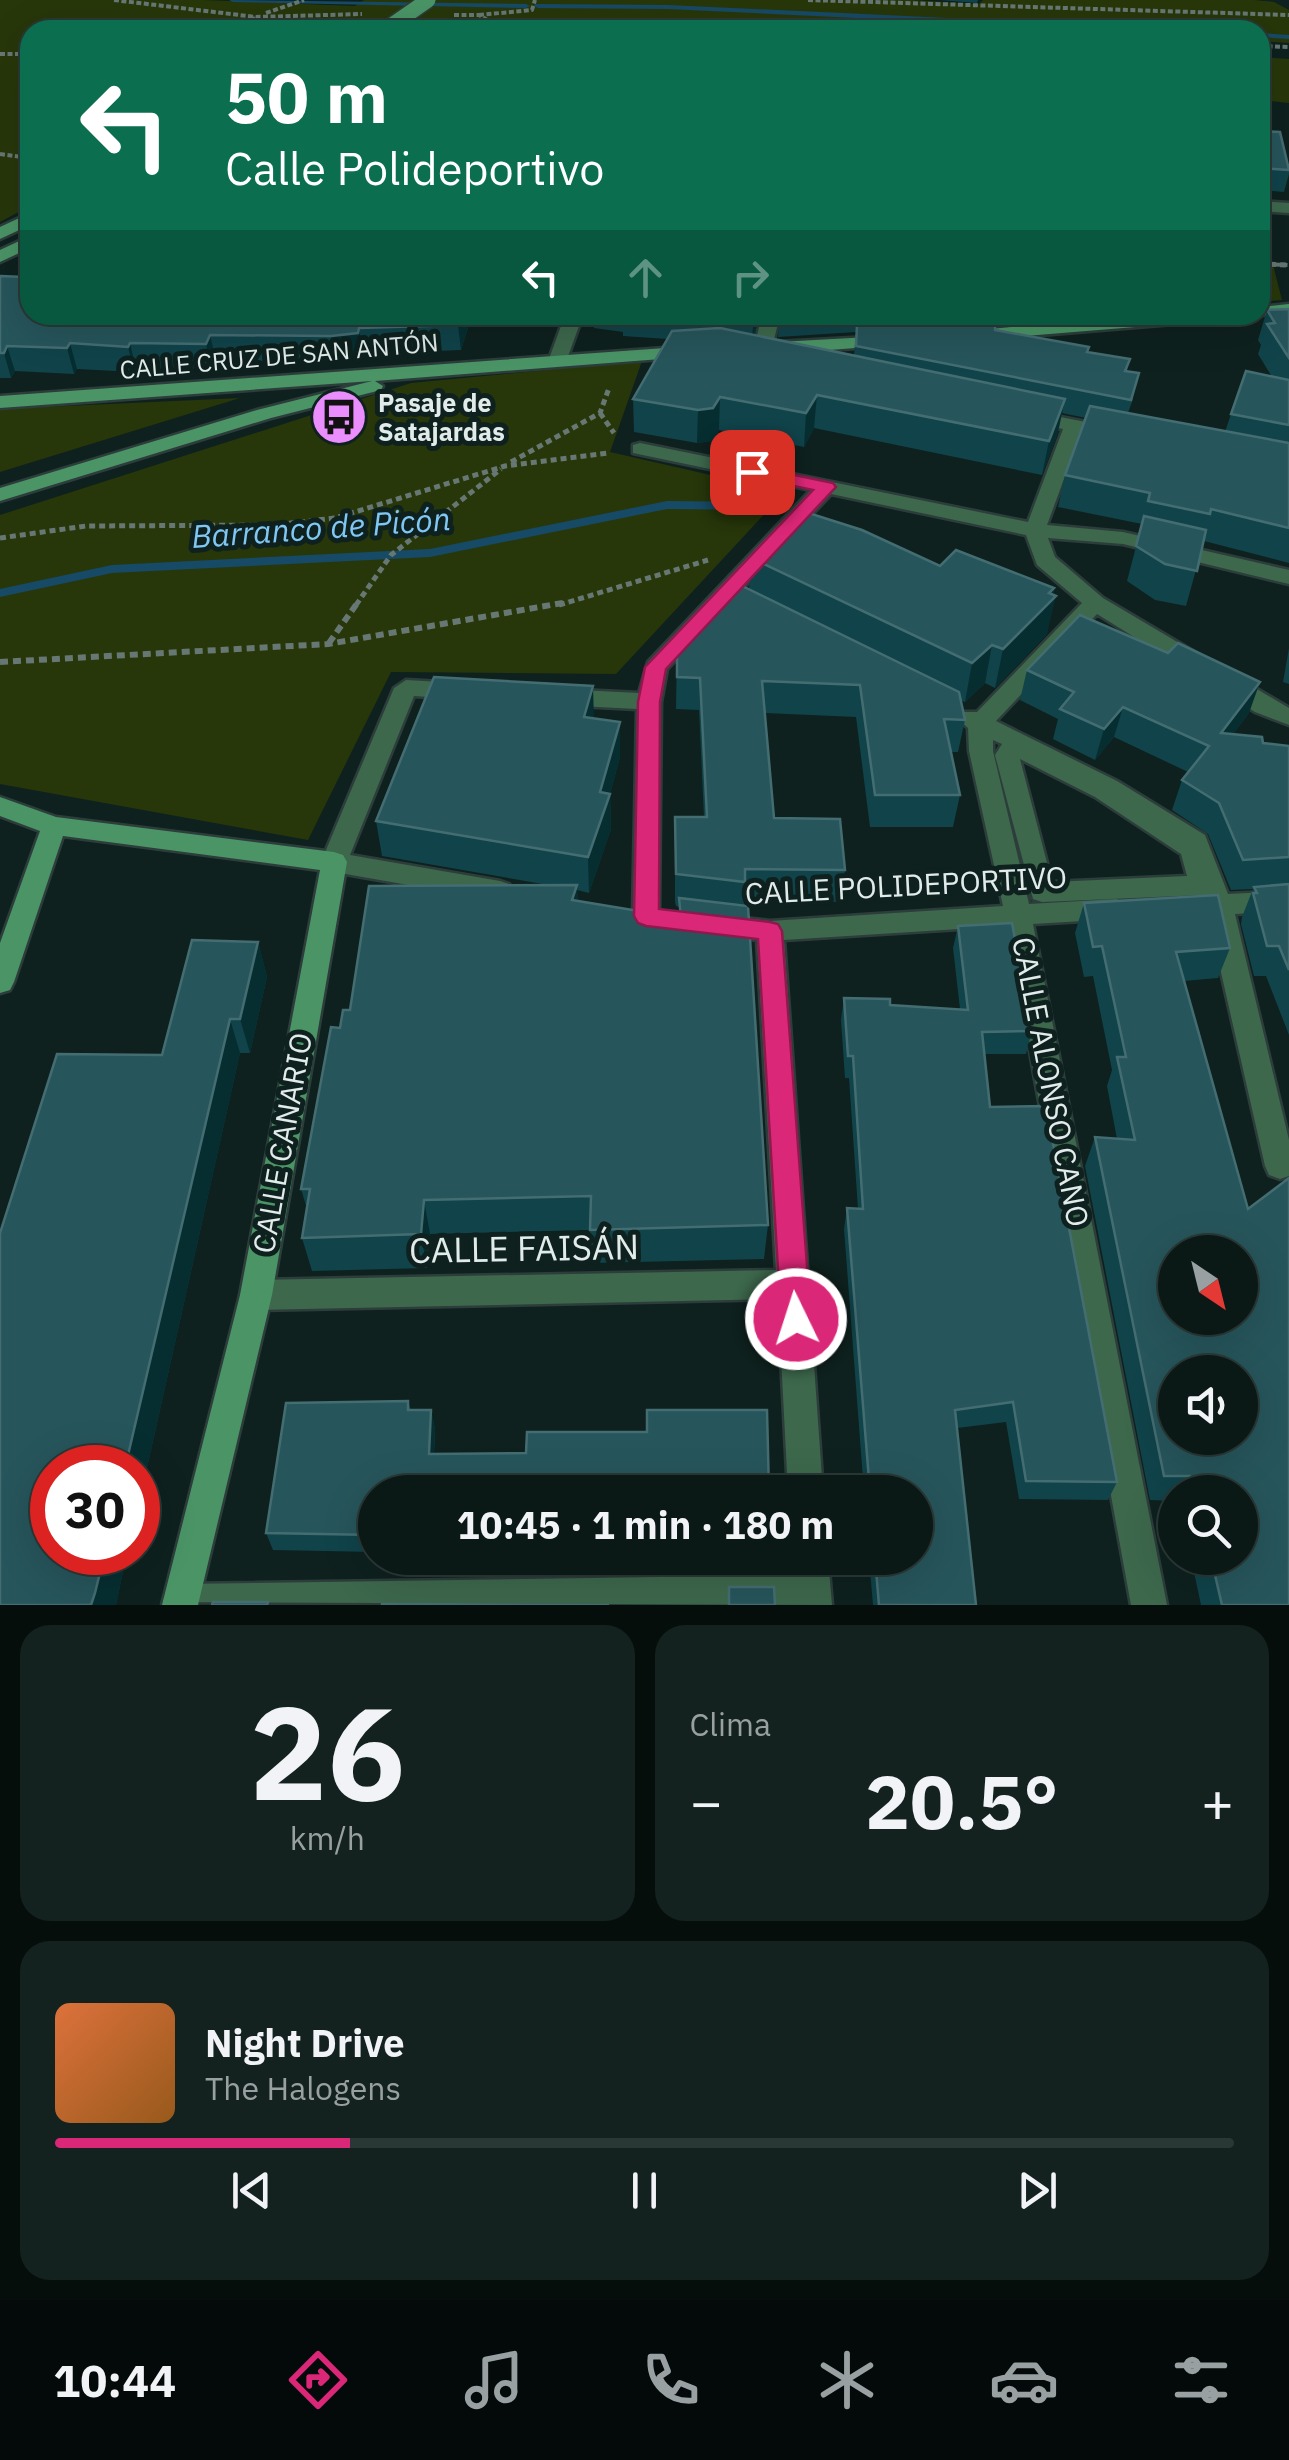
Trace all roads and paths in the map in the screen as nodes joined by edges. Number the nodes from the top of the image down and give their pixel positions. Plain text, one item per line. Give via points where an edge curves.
1 (114, 0) edge
2 (304, 0) edge
3 (428, 0) edge
4 (534, 0) edge
5 (808, 0) edge
6 (364, 14) dead end
7 (441, 14) dead end
8 (480, 15) junction
9 (1289, 15) edge
10 (256, 17) junction
11 (248, 20) edge
12 (399, 20) edge
13 (488, 20) edge
14 (570, 325) edge
15 (766, 325) edge
16 (1011, 325) edge
17 (958, 336) edge
18 (900, 340) edge
19 (716, 350) edge
20 (754, 352) junction
21 (622, 355) junction
22 (558, 360) junction
23 (787, 367) edge
24 (422, 370) junction
25 (317, 380) junction
26 (281, 384) junction
27 (0, 402) edge
28 (305, 406) junction
29 (264, 414) junction
30 (1016, 414) edge
31 (1074, 426) junction
32 (1133, 438) edge
33 (640, 449) joint
34 (505, 466) junction
35 (826, 487) junction
36 (0, 495) edge
37 (1035, 530) junction
38 (0, 538) edge
39 (1289, 577) edge
40 (731, 601) junction
41 (1076, 613) junction
42 (328, 644) junction
43 (0, 662) edge
44 (481, 692) edge
45 (537, 696) edge
46 (649, 702) junction
47 (945, 706) edge
48 (1289, 717) edge
49 (980, 723) junction
50 (0, 806) edge
51 (54, 826) junction
52 (334, 862) junction
53 (1211, 895) junction
54 (529, 896) edge
55 (1289, 901) edge
56 (1018, 914) junction
57 (646, 916) edge
58 (699, 923) edge
59 (770, 931) junction
60 (0, 982) edge
61 (1280, 1166) dead end
62 (794, 1284) junction
63 (256, 1295) junction
64 (805, 1475) edge
65 (812, 1585) edge
66 (180, 1604) edge
67 (1149, 1605) edge

1 - 10 path
2 - 10 path
3 - 12 street, bridge
4 - 8 path via 532,10
5 - 9 path
6 - 10 path
7 - 8 path
8 - 13 path
10 - 11 path
14 - 22 street
15 - 20 street
16 - 17 street
18 - 20 street via 841,353
19 - 21 street, CALLE CRUZ DE SAN ANTÓN
20 - 23 street
21 - 22 street, CALLE CRUZ DE SAN ANTÓN
21 - 34 path via 600,413
22 - 24 street, CALLE CRUZ DE SAN ANTÓN
24 - 25 street, CALLE CRUZ DE SAN ANTÓN
24 - 28 street
25 - 26 street, CALLE CRUZ DE SAN ANTÓN
25 - 28 street
26 - 27 street, CALLE CRUZ DE SAN ANTÓN
26 - 29 street via 277,403
28 - 29 street
29 - 36 street
30 - 31 street
31 - 32 street
31 - 37 street
33 - 34 path
33 - 35 street
34 - 38 path via 335,518 86,526
34 - 42 path via 391,555
35 - 37 street
35 - 40 street via 804,524
37 - 39 street via 1122,538
37 - 41 street
40 - 42 path via 728,554 559,605
40 - 46 street via 656,667
41 - 48 street
41 - 49 street
42 - 43 path
44 - 52 street, CALLE CANARIO via 406,688
45 - 46 street
46 - 57 street
47 - 49 street
49 - 53 street via 1108,787 1196,842
49 - 56 street, CALLE ALONSO CANO
50 - 51 street
51 - 52 street
51 - 60 street
52 - 54 street
52 - 63 street, CALLE CANARIO
53 - 53 street via 1192,849 1104,791 1010,749 1042,892
53 - 55 street, CALLE POLIDEPORTIVO
53 - 56 street, CALLE POLIDEPORTIVO
53 - 61 street
56 - 59 street, CALLE POLIDEPORTIVO
56 - 67 street, CALLE ALONSO CANO
58 - 59 street, CALLE POLIDEPORTIVO
59 - 62 street
62 - 63 street, CALLE FAISÁN
62 - 64 street
63 - 66 street, CALLE CANARIO
65 - 66 street

